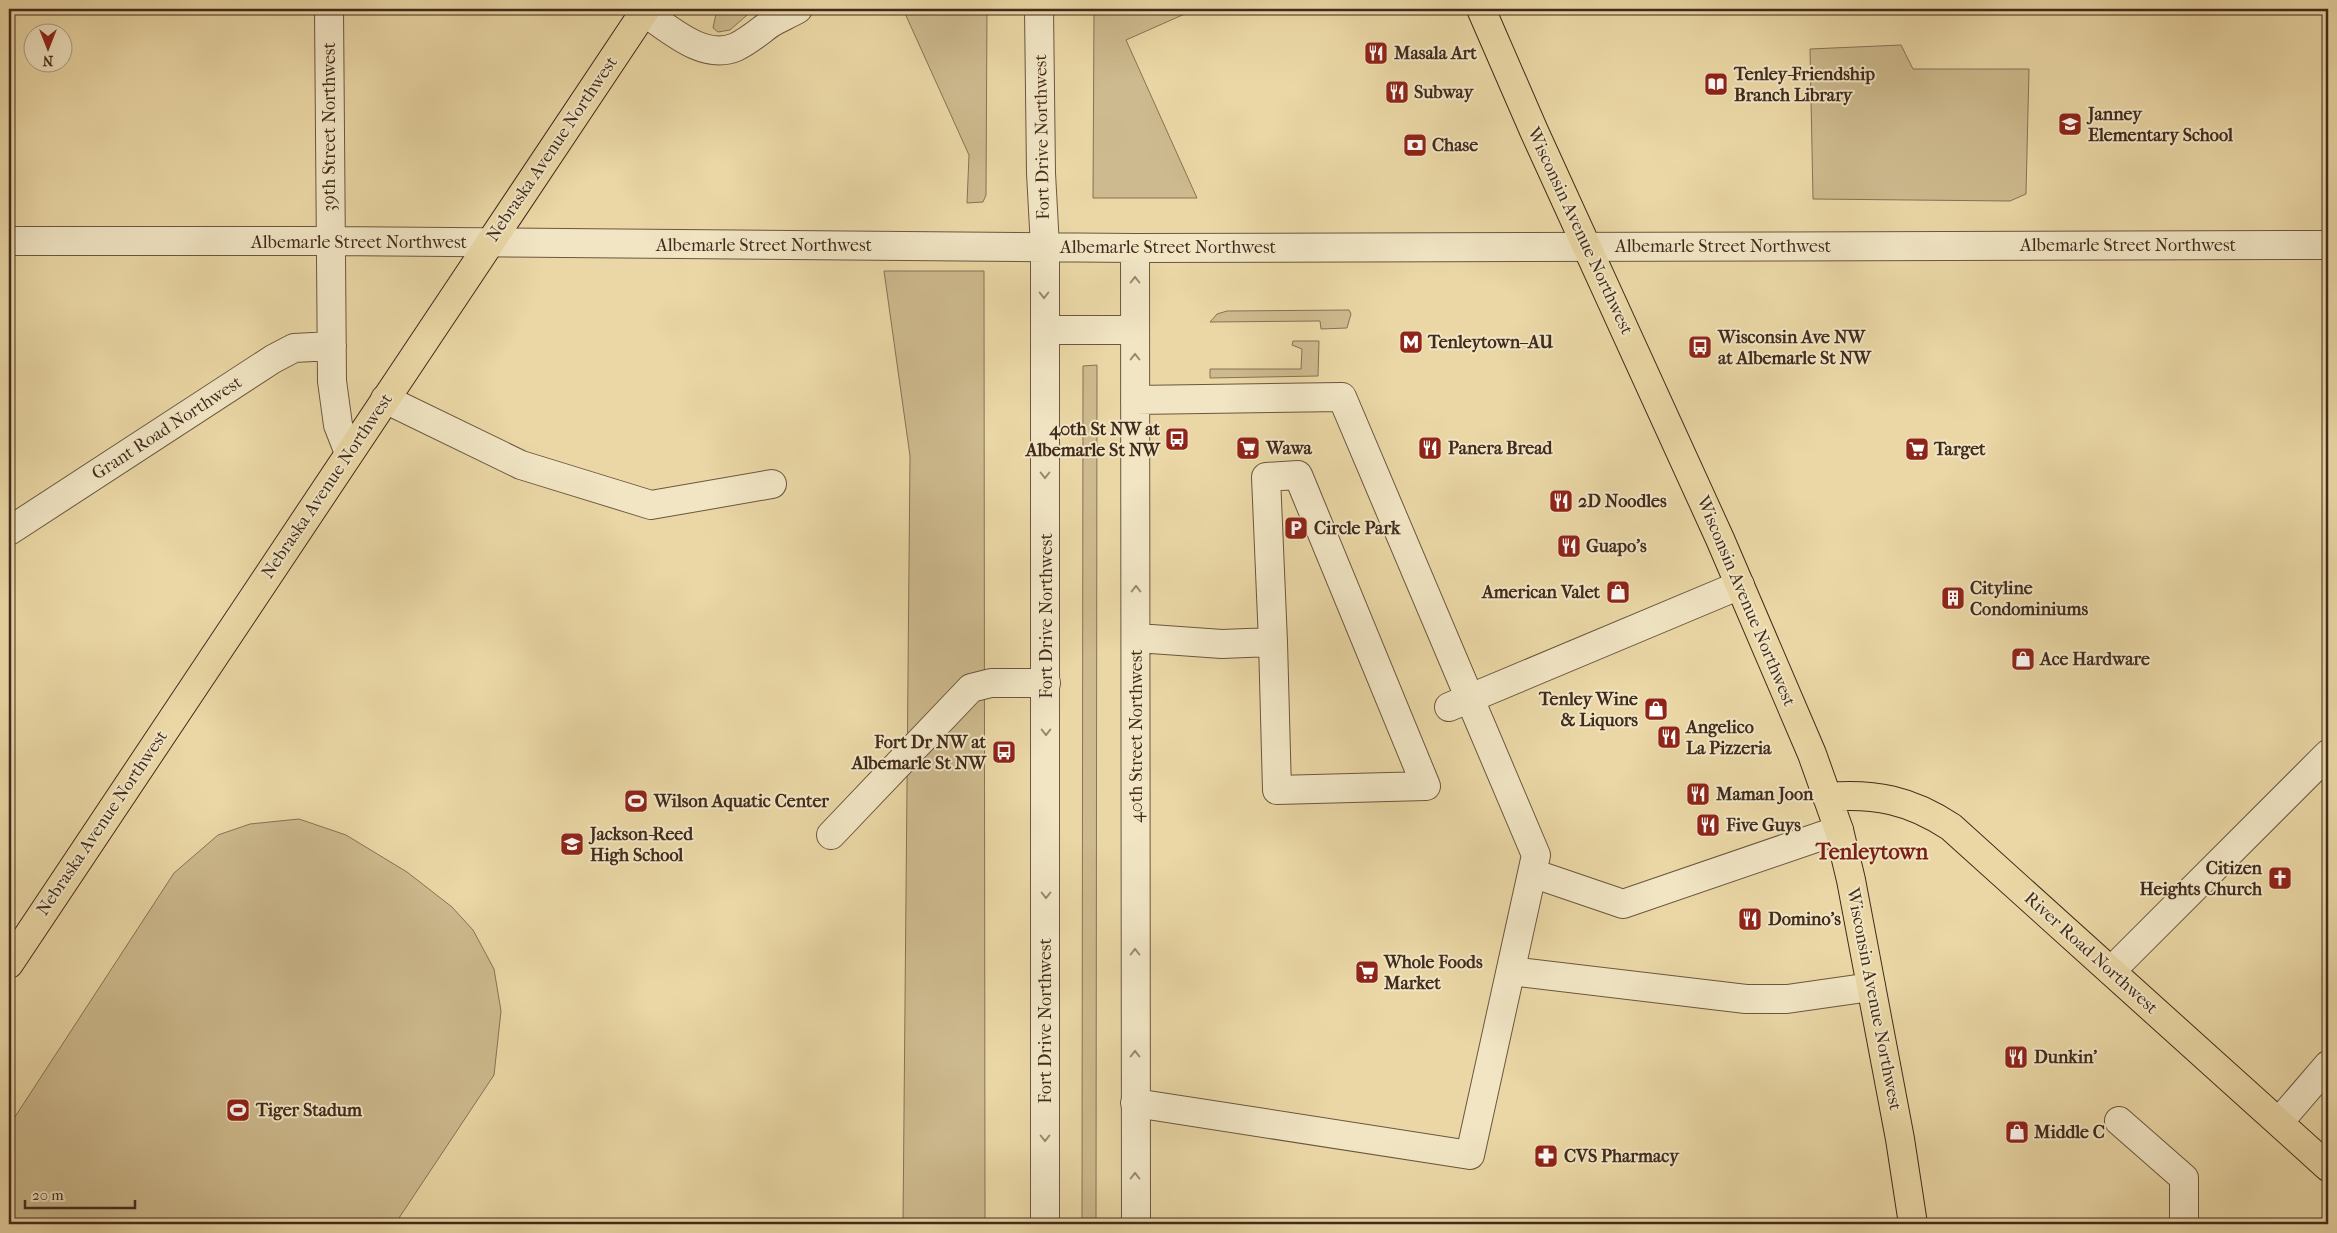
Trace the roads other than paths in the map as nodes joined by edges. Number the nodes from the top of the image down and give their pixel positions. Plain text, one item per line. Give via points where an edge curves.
1 (329, 9) edge
2 (798, 9) edge
3 (1039, 9) edge
4 (645, 10) edge
5 (1489, 11) edge
6 (9, 241) edge
7 (330, 241) junction
8 (489, 243) junction
9 (2328, 245) edge
10 (1586, 246) junction
11 (1045, 247) junction
12 (1135, 248) junction
13 (1045, 330) junction
14 (1135, 330) junction
15 (332, 346) junction
16 (385, 399) junction
17 (1135, 400) junction
18 (349, 453) junction
19 (772, 484) dead end
20 (9, 531) edge
21 (1740, 586) junction
22 (1137, 638) junction
23 (1273, 642) junction
24 (1046, 683) junction
25 (1459, 702) junction
26 (2328, 754) edge
27 (1827, 797) junction
28 (1838, 830) junction
29 (831, 835) dead end
30 (1532, 873) junction
31 (9, 964) edge
32 (1511, 971) junction
33 (2111, 971) junction
34 (1871, 987) junction
35 (2328, 1066) edge
36 (1135, 1103) junction
37 (2119, 1121) dead end
38 (2279, 1122) junction
39 (2328, 1167) edge
40 (1045, 1224) edge
41 (1136, 1224) edge
42 (1913, 1224) edge
43 (2184, 1224) edge

1 - 7 street, 39th Street Northwest
2 - 4 street via 728,50 711,50 688,41
3 - 11 street, Fort Drive Northwest
4 - 8 main road, Nebraska Avenue Northwest
5 - 10 main road, Wisconsin Avenue Northwest
6 - 7 street, Albemarle Street Northwest
7 - 8 street, Albemarle Street Northwest
7 - 15 street, 39th Street Northwest
8 - 11 street, Albemarle Street Northwest
8 - 16 main road, Nebraska Avenue Northwest
9 - 10 street, Albemarle Street Northwest
10 - 12 street, Albemarle Street Northwest
10 - 21 main road, Wisconsin Avenue Northwest
11 - 12 street, Albemarle Street Northwest
11 -> 13 street, Fort Drive Northwest
14 -> 12 street, 40th Street Northwest
13 - 14 street
13 -> 24 street, Fort Drive Northwest
17 -> 14 street, 40th Street Northwest
15 - 18 street, 39th Street Northwest via 334,410
15 - 20 street, Grant Road Northwest via 294,348 272,359
16 - 18 main road, Nebraska Avenue Northwest
16 - 19 street via 521,465 651,505
22 -> 17 street, 40th Street Northwest
17 - 25 street via 1342,397
18 - 31 main road, Nebraska Avenue Northwest
21 - 25 street
21 - 27 main road, Wisconsin Avenue Northwest via 1812,754
22 - 23 street via 1222,644
36 -> 22 street, 40th Street Northwest
23 - 23 street via 1277,790 1426,786 1298,475 1266,477
24 - 29 street via 991,683 971,688
24 -> 40 street, Fort Drive Northwest
25 - 30 street via 1536,855
26 - 33 street
27 - 28 main road, Wisconsin Avenue Northwest
27 - 33 main road, River Road Northwest via 1856,794 1885,798 1939,820 1962,836
28 - 30 street via 1623,904
28 - 34 main road, Wisconsin Avenue Northwest
30 - 32 street
32 - 34 street via 1746,999 1787,999
32 - 36 street via 1470,1155
33 - 38 main road, River Road Northwest
34 - 42 main road, Wisconsin Avenue Northwest
35 - 38 street
41 -> 36 street, 40th Street Northwest
37 - 43 street via 2184,1178
38 - 39 main road, River Road Northwest

